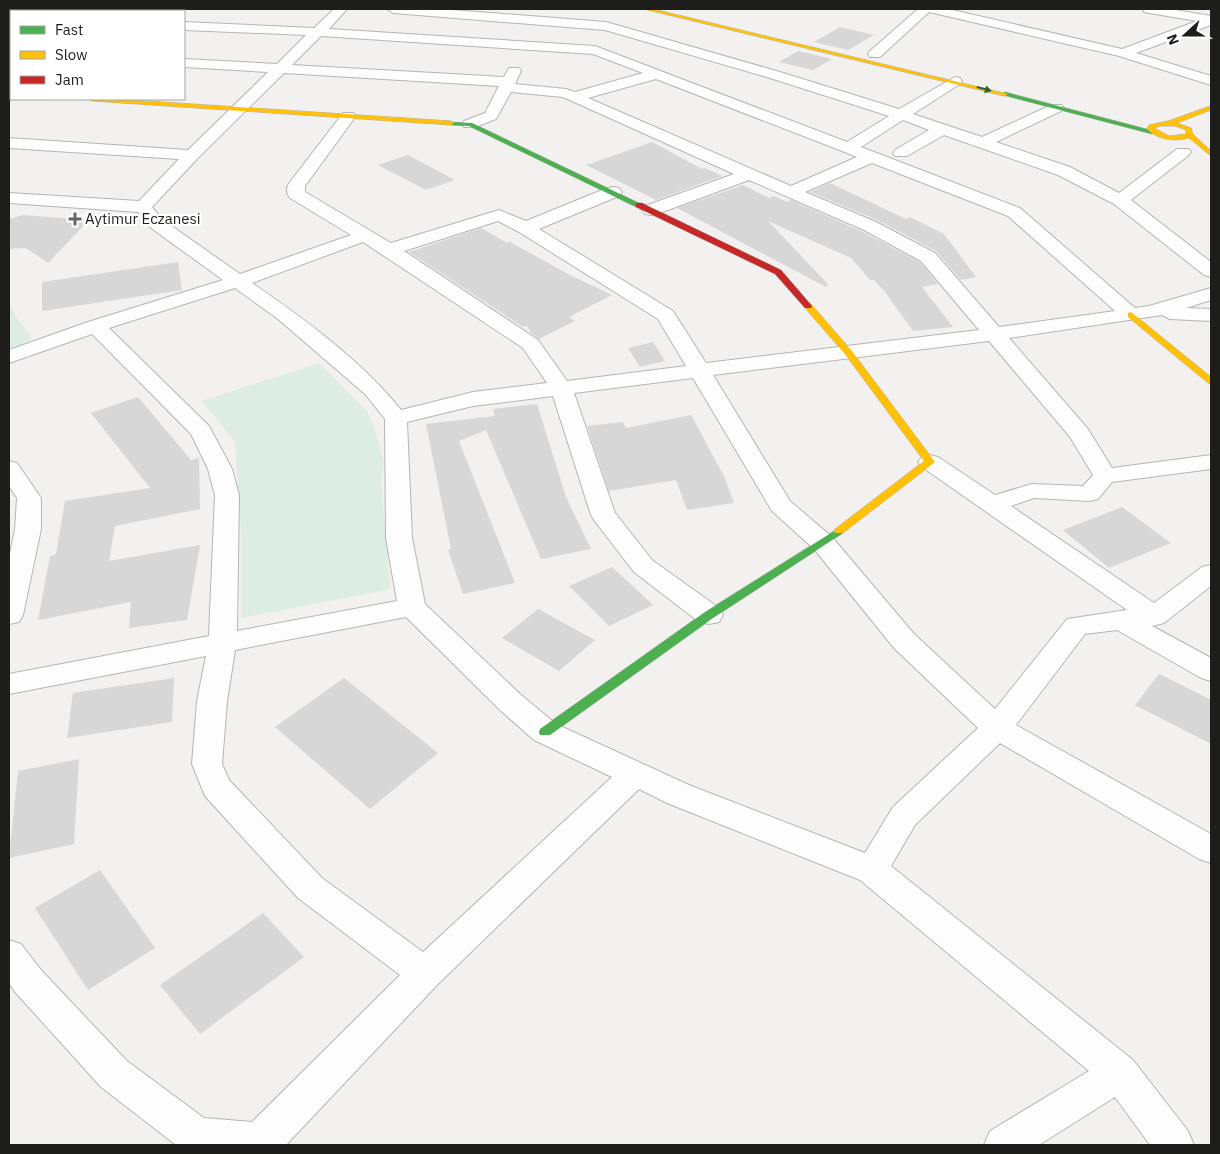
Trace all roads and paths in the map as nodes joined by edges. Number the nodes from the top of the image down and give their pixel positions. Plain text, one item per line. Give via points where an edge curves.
1 (341, 9) edge
2 (393, 9) edge
3 (647, 9) edge
4 (678, 9) edge
5 (925, 9) edge
6 (932, 9) edge
7 (1149, 9) edge
8 (477, 11) edge
9 (1187, 12) edge
10 (547, 20) junction
11 (1211, 20) edge
12 (185, 26) edge
13 (318, 32) junction
14 (527, 46) junction
15 (1122, 53) junction
16 (875, 54) junction
17 (185, 63) edge
18 (733, 63) junction
19 (280, 68) junction
20 (658, 74) junction
21 (955, 81) junction
22 (1211, 81) edge
23 (679, 83) junction
24 (507, 84) junction
25 (573, 97) junction
26 (109, 100) edge
27 (1083, 102) dead end
28 (242, 108) junction
29 (1056, 108) junction
30 (1211, 108) edge
31 (902, 115) junction
32 (348, 116) junction
33 (1147, 118) dead end
34 (1167, 123) junction
35 (470, 124) junction
36 (942, 129) junction
37 (1152, 132) junction
38 (1193, 132) junction
39 (1164, 137) junction
40 (982, 143) junction
41 (9, 144) edge
42 (848, 148) junction
43 (901, 154) dead end
44 (1186, 154) joint
45 (1211, 154) edge
46 (192, 155) junction
47 (871, 157) junction
48 (749, 174) junction
49 (613, 192) junction
50 (791, 192) junction
51 (9, 198) edge
52 (1120, 200) junction
53 (143, 207) junction
54 (651, 210) junction
55 (525, 228) junction
56 (364, 236) junction
57 (389, 250) junction
58 (1211, 272) edge
59 (238, 282) junction
60 (1211, 294) edge
61 (1141, 314) junction
62 (1211, 315) edge
63 (95, 326) junction
64 (993, 334) junction
65 (848, 352) junction
66 (9, 356) edge
67 (700, 371) junction
68 (1211, 381) edge
69 (561, 388) junction
70 (396, 418) junction
71 (930, 462) junction
72 (1211, 462) edge
73 (9, 468) edge
74 (1105, 476) junction
75 (992, 504) junction
76 (823, 543) junction
77 (1211, 573) edge
78 (412, 607) junction
79 (9, 615) edge
80 (709, 615) junction
81 (1154, 616) junction
82 (1122, 621) junction
83 (223, 642) junction
84 (1211, 671) edge
85 (9, 684) edge
86 (997, 728) junction
87 (545, 732) junction
88 (635, 774) junction
89 (1211, 850) edge
90 (872, 870) junction
91 (9, 955) edge
92 (425, 973) junction
93 (1120, 1073) junction
94 (261, 1144) edge
95 (1004, 1145) edge
96 (1174, 1145) edge

1 - 13 street
2 - 8 street
3 - 21 street
4 - 16 street
5 - 16 street
6 - 15 street
7 - 9 street
8 - 10 street
9 - 11 street
10 - 14 street
10 - 18 street via 606,26
11 - 15 street
12 - 13 street
13 - 14 street
13 - 19 street
14 - 20 street via 595,50
14 - 24 street
15 - 22 street
16 - 27 street
17 - 19 street
18 - 23 street
18 - 31 street
19 - 24 street
19 - 28 street
20 - 23 street
20 - 25 street
21 -> 29 street
21 - 31 street
23 - 42 street
24 - 25 street
24 - 35 street via 491,116
25 - 48 street
26 - 28 street
28 - 32 street
28 - 46 street
29 - 37 street
29 - 40 street
30 - 34 street
31 - 36 street
31 - 42 street
32 - 35 street
32 - 56 street via 296,186 296,194
33 - 34 street
34 - 37 street via 1151,126
34 - 38 street
35 - 49 street
36 - 40 street
36 - 43 street
37 - 39 street
38 - 39 street via 1180,138
38 - 45 street
39 - 44 street
40 - 52 street via 1064,171
41 - 46 street
42 - 47 street
44 - 52 street
46 - 53 street
47 - 50 street
47 - 61 street via 1014,212
48 - 50 street
48 - 54 street
49 - 54 street
49 - 55 street
50 - 64 street via 870,226 928,258
51 - 53 street
52 - 58 street
53 - 59 street via 157,224
54 - 65 street via 778,272
55 - 57 street via 499,215
55 - 67 street via 666,315
56 - 57 street
56 - 59 street
57 - 69 street via 531,344
59 - 63 street
59 - 70 street via 285,315 374,390
60 - 61 street
61 - 62 street
61 - 64 street
61 - 68 street
63 - 66 street
63 - 83 street via 201,431 220,469 227,495
64 - 65 street
64 - 74 street via 1080,434
65 - 67 street
65 - 71 street
67 - 69 street
67 - 76 street via 781,506
69 - 70 street via 473,399
69 - 80 street via 603,515 643,566
70 - 78 street via 399,538
71 - 75 street
71 - 76 street
72 - 74 street
73 - 79 street via 29,498 28,529
74 - 75 street via 1088,494 1032,491
75 - 81 street
76 - 80 street
76 - 86 street via 904,641
77 - 81 street
78 - 83 street
78 - 87 street
80 - 87 street
81 - 82 street
82 - 84 street
82 - 86 street via 1077,626
83 - 85 street
83 - 92 street via 212,701 207,764 216,787 310,888
86 - 89 street
86 - 90 street via 904,816
87 - 88 street
88 - 90 street
88 - 92 street
90 - 93 street
91 - 94 street via 28,982 114,1074 196,1137
92 - 94 street
93 - 95 street
93 - 96 street

